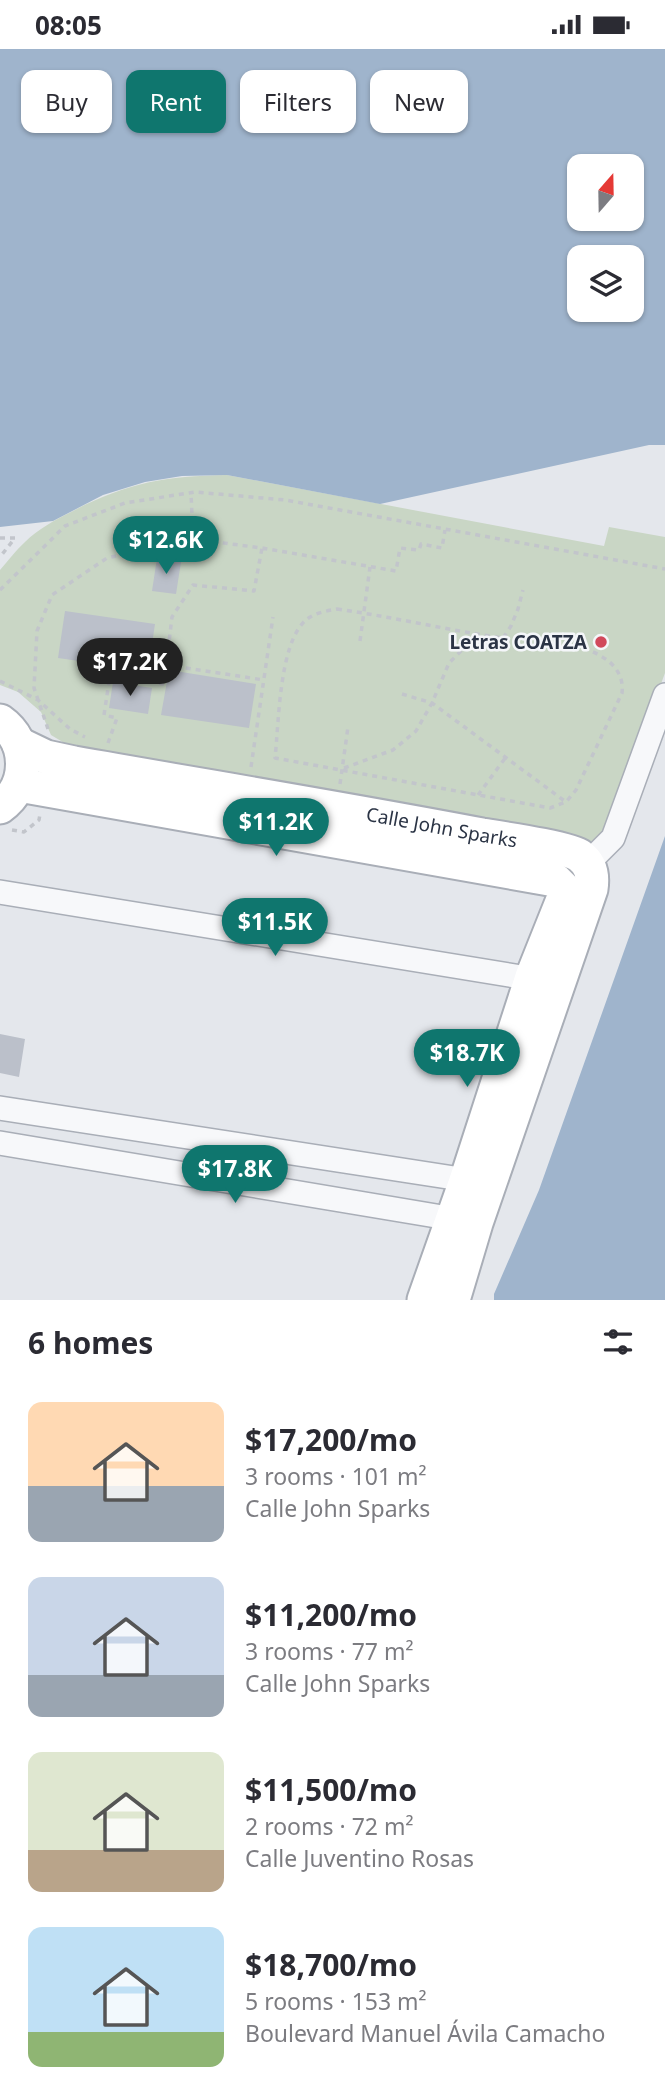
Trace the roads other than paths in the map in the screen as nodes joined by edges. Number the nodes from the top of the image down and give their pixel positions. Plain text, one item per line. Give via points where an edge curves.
1 (665, 695) edge
2 (20, 776) edge
3 (581, 883) junction
4 (0, 892) edge
5 (546, 981) junction
6 (0, 1108) edge
7 (0, 1143) edge
8 (478, 1182) junction
9 (464, 1221) junction
10 (424, 1300) edge
11 (453, 1300) edge

1 - 3 street via 612,838
2 - 3 main road, Calle John Sparks via 555,880 563,887
3 - 5 main road
4 - 5 street
5 - 8 main road
6 - 8 street
7 - 9 street
8 - 9 main road
9 - 10 main road
9 - 11 main road

